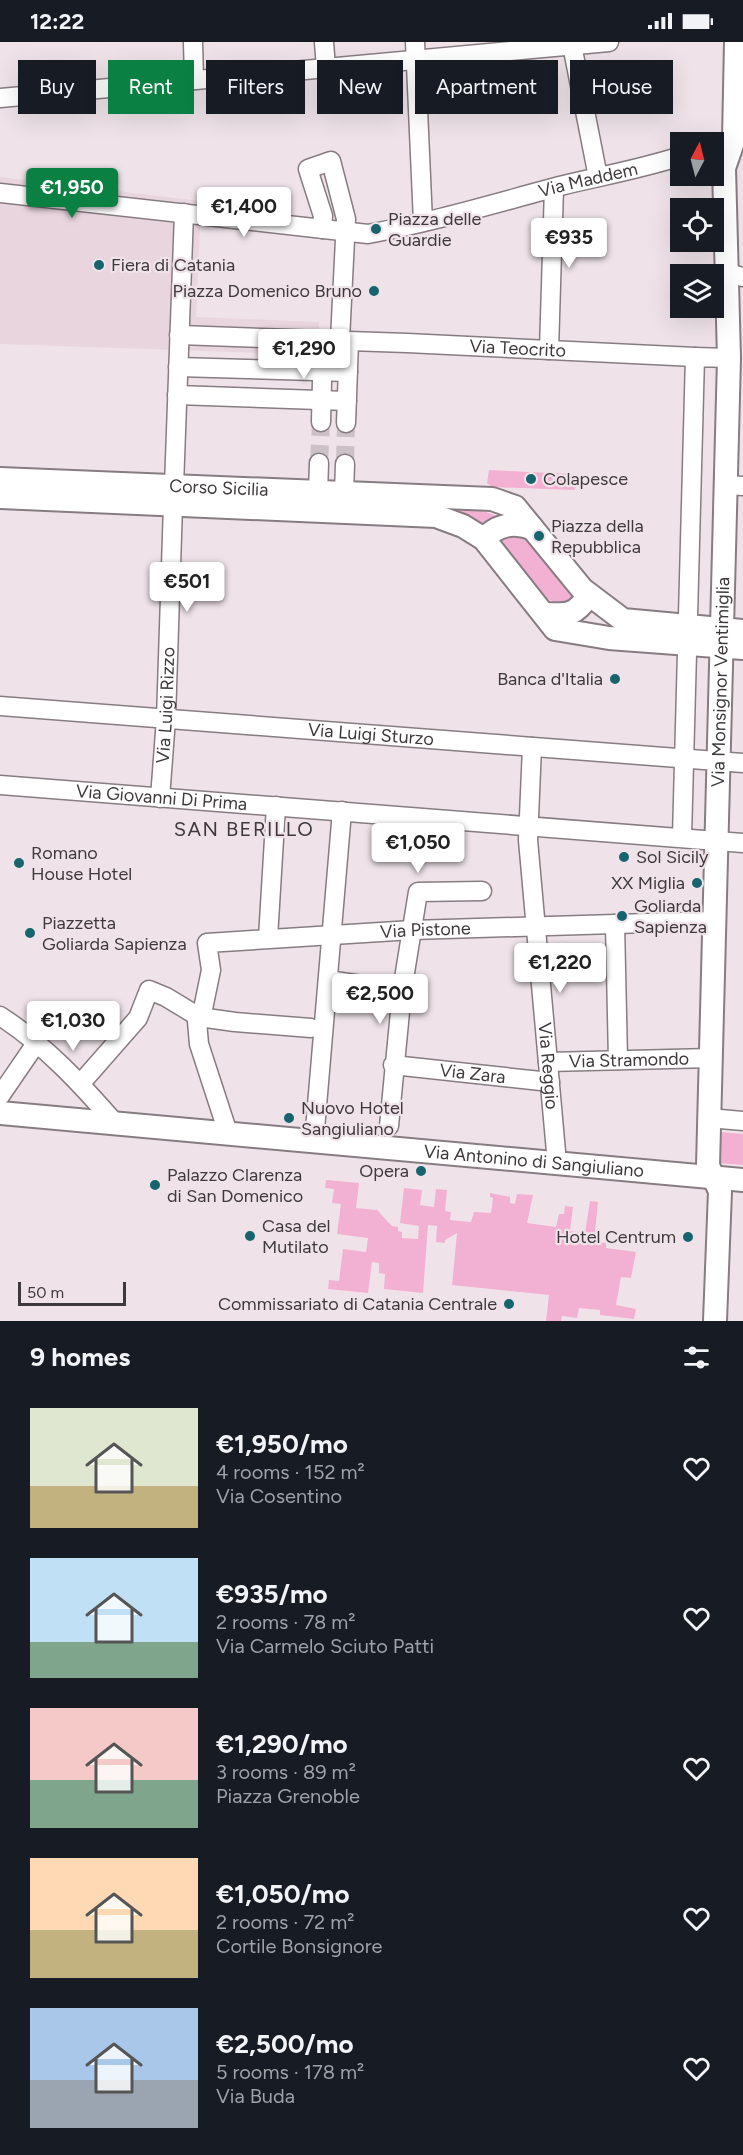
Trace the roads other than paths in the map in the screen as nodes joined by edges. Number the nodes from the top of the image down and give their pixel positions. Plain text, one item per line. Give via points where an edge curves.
1 (193, 42) edge
2 (324, 42) edge
3 (609, 42) edge
4 (735, 42) edge
5 (572, 45) junction
6 (416, 51) edge
7 (193, 60) edge
8 (325, 60) edge
9 (368, 60) edge
10 (317, 69) edge
11 (194, 80) edge
12 (108, 88) edge
13 (0, 98) edge
14 (730, 140) edge
15 (724, 155) edge
16 (670, 160) edge
17 (650, 166) junction
18 (670, 167) edge
19 (598, 177) junction
20 (722, 186) edge
21 (554, 188) junction
22 (0, 193) edge
23 (183, 213) junction
24 (423, 222) junction
25 (322, 229) junction
26 (345, 231) junction
27 (735, 275) edge
28 (179, 335) junction
29 (337, 340) junction
30 (549, 350) junction
31 (695, 357) junction
32 (729, 358) junction
33 (178, 367) junction
34 (322, 372) junction
35 (348, 372) junction
36 (177, 396) junction
37 (321, 400) junction
38 (347, 401) junction
39 (321, 422) tunnel mouth
40 (346, 423) tunnel mouth
41 (319, 463) tunnel mouth
42 (345, 464) tunnel mouth
43 (0, 479) edge
44 (735, 486) edge
45 (174, 490) junction
46 (318, 492) junction
47 (344, 493) junction
48 (0, 497) edge
49 (437, 506) junction
50 (532, 528) junction
51 (484, 539) junction
52 (589, 595) junction
53 (544, 614) junction
54 (688, 635) junction
55 (732, 639) edge
56 (0, 706) edge
57 (166, 719) junction
58 (532, 747) junction
59 (685, 759) junction
60 (718, 762) junction
61 (743, 763) edge
62 (0, 786) edge
63 (160, 798) junction
64 (276, 806) junction
65 (342, 811) junction
66 (528, 825) junction
67 (682, 837) junction
68 (717, 841) junction
69 (743, 843) edge
70 (482, 891) dead end
71 (715, 921) junction
72 (615, 924) junction
73 (535, 926) junction
74 (412, 930) junction
75 (332, 934) junction
76 (268, 938) junction
77 (328, 980) junction
78 (402, 991) junction
79 (0, 1016) edge
80 (200, 1017) junction
81 (310, 1028) dead end
82 (37, 1042) junction
83 (711, 1058) junction
84 (618, 1060) junction
85 (548, 1062) junction
86 (393, 1065) junction
87 (550, 1082) junction
88 (81, 1083) junction
89 (0, 1096) edge
90 (0, 1113) edge
91 (710, 1118) junction
92 (743, 1121) edge
93 (115, 1123) junction
94 (389, 1126) dead end
95 (228, 1133) junction
96 (314, 1141) junction
97 (557, 1163) junction
98 (713, 1178) junction
99 (743, 1180) edge
100 (714, 1321) edge

1 - 7 street
2 - 8 street
3 - 5 street
4 - 14 main road, Via Monsignor Ventimiglia
5 - 6 street
5 - 19 street
6 - 9 street
6 - 24 street
10 - 11 street
12 - 13 street
14 - 15 main road, Via Monsignor Ventimiglia
16 - 17 street
17 - 18 street
17 - 19 street, Via Maddem
19 - 21 street, Via Maddem
20 - 27 main road, Via Monsignor Ventimiglia
21 - 24 street, Via Maddem
21 - 30 street
22 - 23 street
23 - 25 street
23 - 28 street, Via Luigi Rizzo
24 - 26 street via 368,234
25 - 26 street
25 - 26 street via 308,168 332,161 346,219
26 - 29 street
27 - 32 main road, Via Monsignor Ventimiglia
28 - 29 street, Via Teocrito
28 - 33 street, Via Luigi Rizzo
29 - 30 street, Via Teocrito
29 - 34 street
29 - 35 street
30 - 31 street, Via Teocrito
31 - 32 street, Via Teocrito
31 - 54 street
32 - 44 main road, Via Monsignor Ventimiglia
33 - 34 street
33 - 36 street, Via Luigi Rizzo
34 - 35 street
34 - 37 street
35 - 38 street
36 - 37 street
36 - 45 street, Via Luigi Rizzo
37 - 38 street
37 - 39 street
38 - 40 street
41 - 46 street
42 - 47 street
43 - 45 main road, Corso Sicilia
44 - 55 main road, Via Monsignor Ventimiglia
45 - 46 main road, Corso Sicilia
45 - 48 main road, Corso Sicilia
45 - 49 main road, Corso Sicilia
45 - 57 street, Via Luigi Rizzo
46 - 47 main road, Corso Sicilia
47 - 49 main road, Corso Sicilia
49 - 50 main road via 492,499 515,507
49 - 51 main road
50 - 51 main road via 497,527
50 - 52 main road
51 - 53 main road
52 - 53 main road via 573,613
52 - 54 main road via 622,620
53 - 54 main road via 555,629 609,638
54 - 55 main road
54 - 59 street
55 - 60 main road, Via Monsignor Ventimiglia
56 - 57 street, Via Luigi Sturzo
57 - 58 street, Via Luigi Sturzo
57 - 63 street, Via Luigi Rizzo
58 - 59 street, Via Luigi Sturzo
58 - 66 street, Via Reggio
59 - 60 street, Via Luigi Sturzo
59 - 67 street
60 - 61 street, Via Luigi Sturzo
60 - 68 main road, Via Monsignor Ventimiglia
62 - 63 street, Via Giovanni Di Prima
63 - 64 street, Via Giovanni Di Prima
64 - 65 street, Via Giovanni Di Prima
64 - 76 street
65 - 66 street, Via Giovanni Di Prima
65 - 75 street
66 - 67 street, Via Giovanni Di Prima
66 - 73 street, Via Reggio
67 - 68 street, Via Giovanni Di Prima
68 - 69 street, Via Giovanni Di Prima
68 - 71 main road, Via Monsignor Ventimiglia
70 - 74 street via 418,892
71 - 72 street, Via Pistone
71 - 83 main road, Via Monsignor Ventimiglia
72 - 73 street, Via Pistone
72 - 84 street
73 - 74 street, Via Pistone
73 - 85 street, Via Reggio
74 - 75 street, Via Pistone
74 - 78 street
75 - 76 street, Via Pistone
75 - 77 street
76 - 80 street, Via Pistone via 207,943 211,970
77 - 78 street
77 - 96 street
78 - 86 street
79 - 82 street
80 - 81 street
80 - 88 street via 149,990 138,1018
80 - 95 street via 199,1044
82 - 88 street
82 - 89 street
83 - 84 street, Via Stramondo
83 - 91 main road, Via Monsignor Ventimiglia
84 - 85 street, Via Stramondo
85 - 87 street, Via Reggio
86 - 87 street, Via Zara
86 - 94 street
87 - 97 street, Via Reggio
88 - 93 street
90 - 93 main road, Via Antonino di Sangiuliano
91 - 92 street
91 - 98 main road, Via Monsignor Ventimiglia via 708,1166
93 - 95 main road, Via Antonino di Sangiuliano
95 - 96 main road, Via Antonino di Sangiuliano
96 - 97 main road, Via Antonino di Sangiuliano
97 - 98 main road, Via Antonino di Sangiuliano
98 - 99 main road, Via Antonino di Sangiuliano
98 - 100 main road, Via Monsignor Ventimiglia via 720,1191

